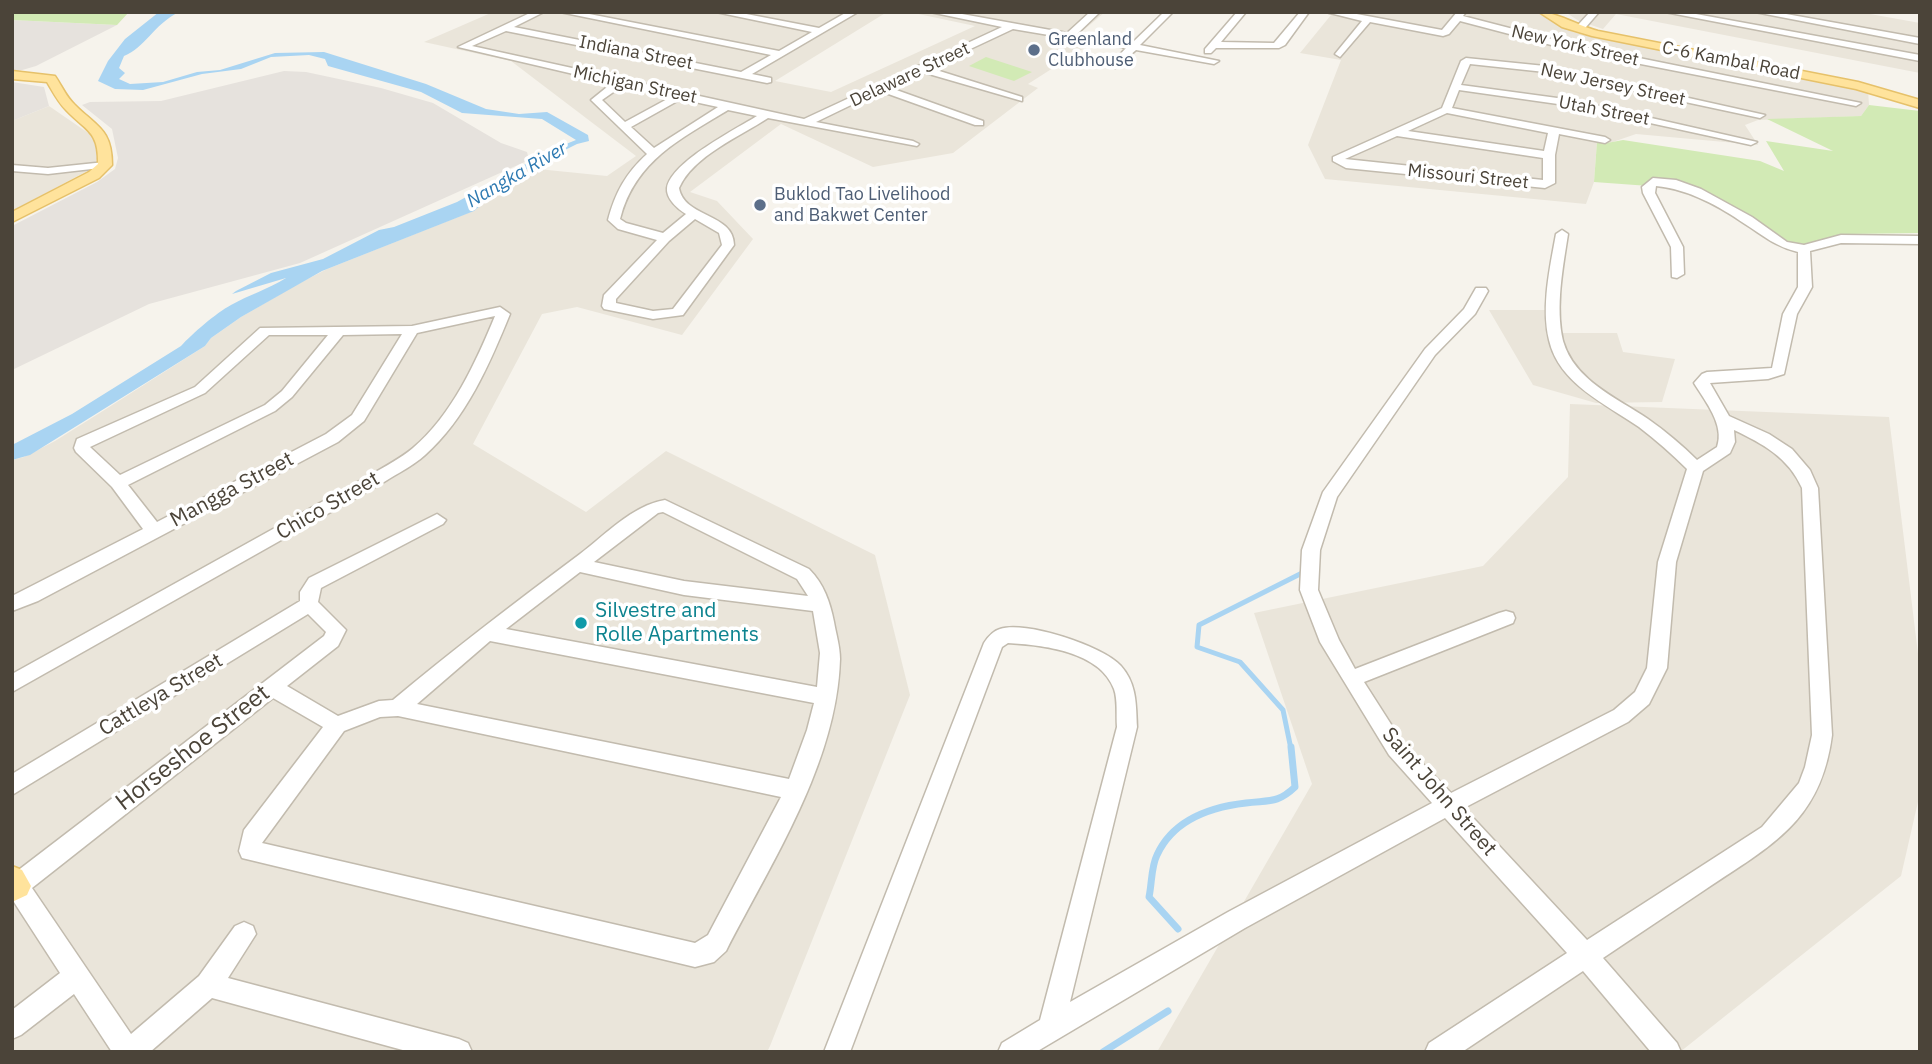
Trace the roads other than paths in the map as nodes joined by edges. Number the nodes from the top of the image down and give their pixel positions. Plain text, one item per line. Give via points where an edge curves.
1 (540, 12) edge
2 (564, 12) edge
3 (720, 12) edge
4 (854, 12) edge
5 (934, 12) edge
6 (1076, 12) edge
7 (1169, 12) edge
8 (1242, 12) edge
9 (1305, 12) edge
10 (1330, 12) edge
11 (1445, 12) edge
12 (1544, 12) edge
13 (1557, 12) edge
14 (1669, 12) edge
15 (1759, 12) edge
16 (1095, 14) edge
17 (1460, 15) edge
18 (1368, 19) junction
19 (1588, 19) edge
20 (1013, 26) junction
21 (505, 28) junction
22 (821, 31) junction
23 (1069, 36) junction
24 (1920, 41) edge
25 (1214, 45) junction
26 (1133, 47) junction
27 (1601, 53) junction
28 (780, 54) junction
29 (1340, 54) dead end
30 (1920, 58) edge
31 (1201, 59) junction
32 (1732, 59) junction
33 (1579, 60) dead end
34 (1214, 61) dead end
35 (1567, 63) dead end
36 (1115, 65) dead end
37 (924, 69) junction
38 (1545, 69) junction
39 (744, 74) junction
40 (12, 75) edge
41 (767, 80) dead end
42 (621, 82) junction
43 (1456, 87) junction
44 (883, 89) junction
45 (681, 95) junction
46 (1920, 97) edge
47 (1018, 99) dead end
48 (1856, 103) dead end
49 (1920, 104) edge
50 (727, 106) junction
51 (1446, 110) junction
52 (766, 115) junction
53 (1760, 115) dead end
54 (807, 122) junction
55 (979, 123) dead end
56 (624, 127) junction
57 (1554, 130) junction
58 (1398, 133) junction
59 (1605, 140) dead end
60 (1751, 142) dead end
61 (913, 144) dead end
62 (653, 154) junction
63 (1549, 155) junction
64 (105, 165) junction
65 (12, 168) edge
66 (693, 215) junction
67 (12, 218) edge
68 (1562, 234) dead end
69 (665, 238) junction
70 (1920, 240) edge
71 (1804, 249) junction
72 (1677, 274) dead end
73 (1481, 291) dead end
74 (339, 330) junction
75 (412, 330) junction
76 (1723, 419) junction
77 (1696, 468) junction
78 (118, 483) junction
79 (437, 520) dead end
80 (154, 530) junction
81 (576, 565) junction
82 (12, 604) edge
83 (309, 604) junction
84 (821, 605) junction
85 (1506, 618) dead end
86 (487, 633) junction
87 (1351, 679) junction
88 (12, 684) edge
89 (271, 687) junction
90 (826, 697) junction
91 (398, 708) junction
92 (338, 725) junction
93 (12, 786) edge
94 (794, 790) junction
95 (1448, 805) junction
96 (14, 885) edge
97 (244, 934) dead end
98 (1584, 954) junction
99 (77, 976) junction
100 (208, 985) junction
101 (12, 1026) edge
102 (1051, 1028) junction
103 (128, 1052) edge
104 (459, 1052) edge
105 (837, 1052) edge
106 (1011, 1052) edge
107 (1438, 1052) edge
108 (1668, 1052) edge

1 - 21 street
2 - 28 street
3 - 22 street
4 - 22 street
5 - 20 street
6 - 16 street
7 - 26 street
8 - 25 street
9 - 25 street via 1276,46
10 - 18 street
11 - 17 street, New York Street
12 - 32 main road, C-6 Kambal Road via 1596,34
13 - 19 main road, C-6 Kambal Road
14 - 30 street
15 - 24 street
16 - 23 street
17 - 18 street via 1443,33
17 - 27 street, New York Street
18 - 29 street
19 - 32 main road, C-6 Kambal Road
20 - 23 street
20 - 37 street, Delaware Street
21 - 39 street, Indiana Street
21 - 42 street, Michigan Street via 463,47
22 - 28 street
23 - 26 street
25 - 31 street
26 - 31 street
26 - 36 street
27 - 33 street
27 - 48 street, New York Street
28 - 39 street
31 - 34 street
32 - 46 main road, C-6 Kambal Road via 1884,86
32 - 49 main road, C-6 Kambal Road via 1881,91
35 - 38 street
37 - 44 street, Delaware Street
37 - 47 street
38 - 43 street, New Jersey Street via 1466,61
38 - 53 street, New Jersey Street
39 - 41 street, Indiana Street
40 - 64 main road via 51,79 62,99 104,139
42 - 45 street, Michigan Street
42 - 56 street via 597,100
43 - 51 street
43 - 60 street, Utah Street via 1572,103
44 - 54 street, Delaware Street
44 - 55 street
45 - 50 street, Michigan Street
45 - 56 street
50 - 52 street, Michigan Street
50 - 62 street
51 - 57 street
51 - 58 street
52 - 54 street, Michigan Street
52 - 66 street via 681,173 674,194
54 - 61 street, Michigan Street
56 - 62 street
57 - 59 street
57 - 63 street, Missouri Street
58 - 63 street
58 - 63 street, Missouri Street via 1337,159 1346,165 1545,184 1549,183
62 - 69 street via 628,180 614,220
64 - 65 street
64 - 67 main road
66 - 69 street
66 - 69 street via 723,229 728,245 678,312 649,314 608,306 608,298
68 - 77 street via 1556,276 1556,341 1566,359 1586,386 1673,445
70 - 71 street via 1841,239
71 - 72 street via 1783,245 1698,191 1653,182 1649,193 1677,247
71 - 76 street via 1805,287 1790,314 1779,371 1704,378 1702,383
73 - 87 street, Saint John Street via 1470,311 1430,352 1329,496 1311,550 1309,590
74 - 75 street
74 - 78 street via 270,408
74 - 78 street via 265,331 200,390 83,443 82,448
75 - 80 street, Mangga Street via 358,418 348,426
75 - 88 street, Chico Street via 492,312 503,314 471,382 421,449 378,478
76 - 77 street via 1724,449
76 - 98 street via 1789,453 1805,471 1810,488 1822,735 1819,764 1807,793 1770,834
77 - 95 street via 1667,562 1657,667 1642,698 1621,716
78 - 80 street
79 - 83 street via 315,583
80 - 82 street, Mangga Street
81 - 84 street via 684,587
81 - 84 street via 653,508 665,506 803,574
81 - 86 street
83 - 89 street, Horseshoe Street via 336,635
83 - 93 street, Cattleya Street
84 - 90 street via 830,656
85 - 87 street
86 - 90 street
86 - 91 street
87 - 95 street, Saint John Street via 1396,749
89 - 92 street
89 - 96 street, Horseshoe Street
90 - 94 street via 819,729
91 - 92 street via 379,709
91 - 94 street
92 - 94 street via 253,837 250,851 695,956 717,943
95 - 98 street, Saint John Street
95 - 102 street via 1236,920
96 - 99 street
97 - 100 street
98 - 107 street
98 - 108 street, Saint John Street
99 - 101 street
99 - 103 street
100 - 103 street
100 - 104 street
102 - 105 street via 1126,727 1126,698 1121,681 1090,653 1004,635 994,643
102 - 106 street

